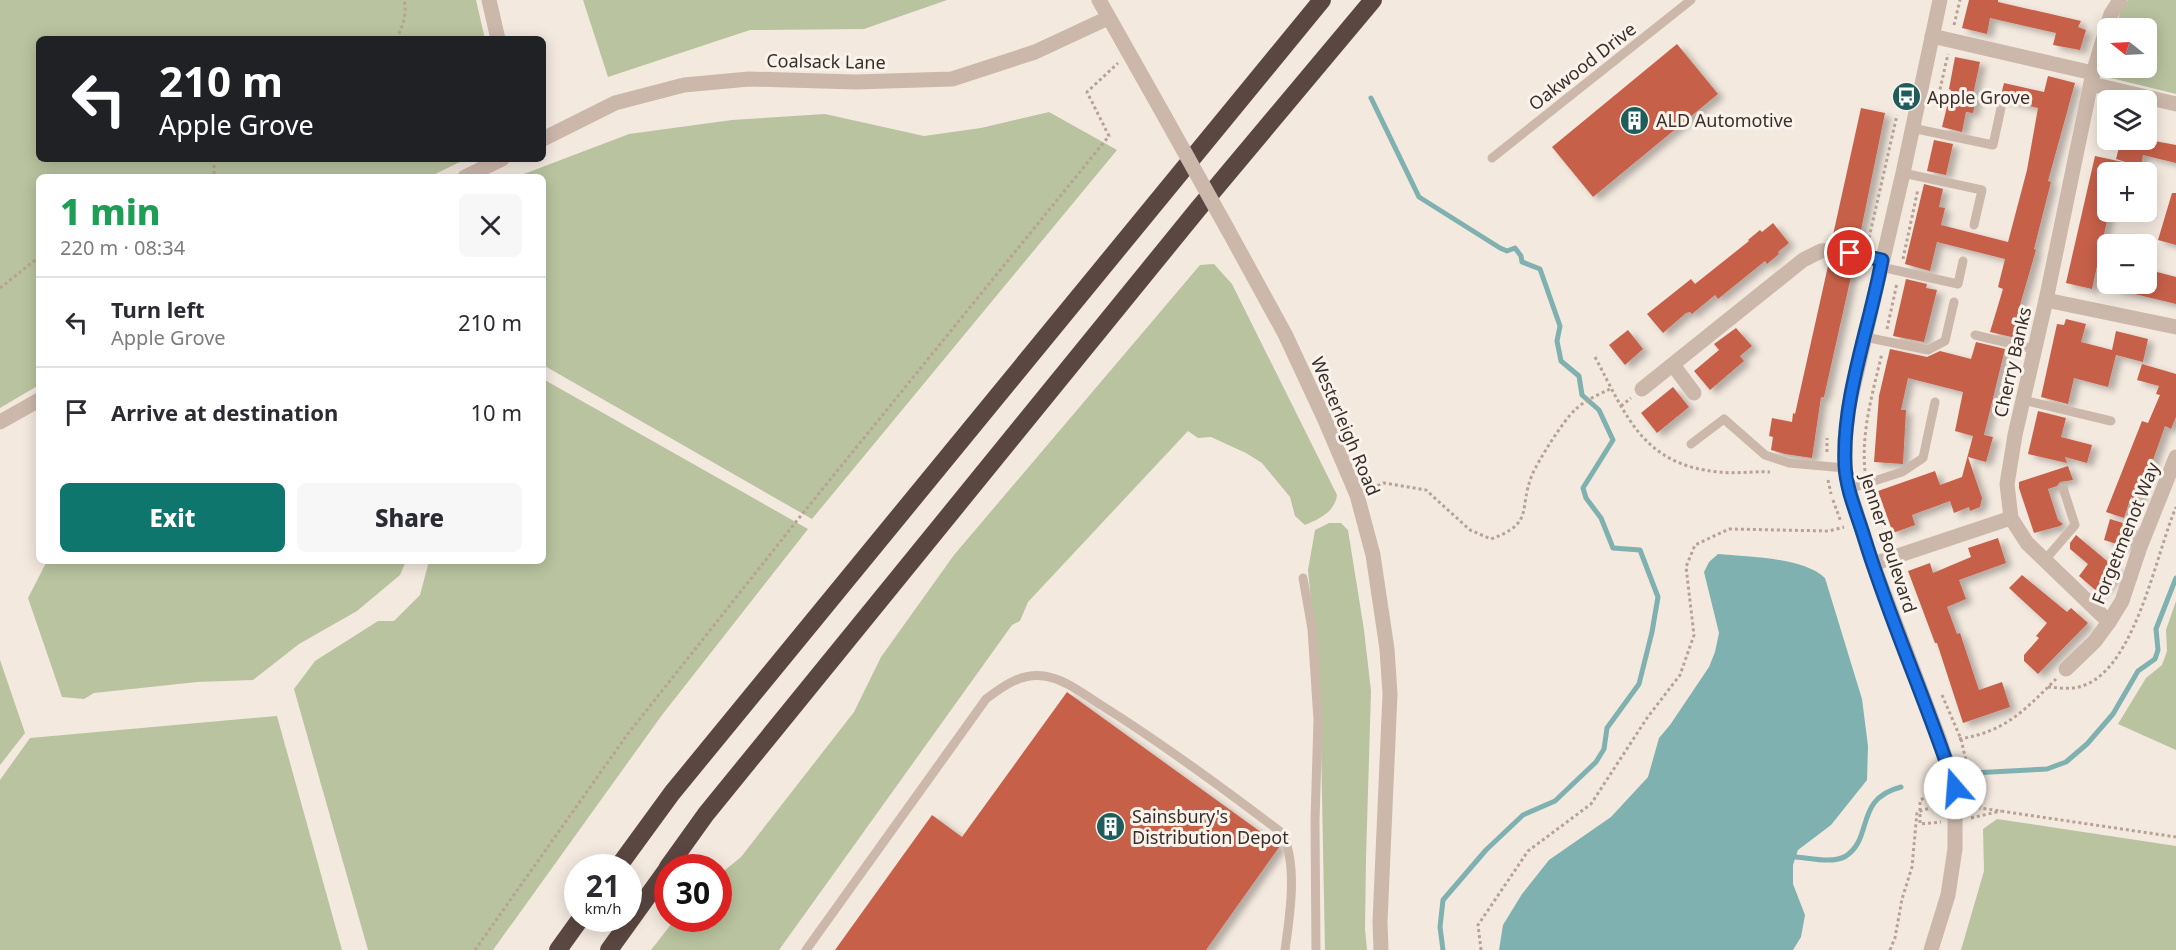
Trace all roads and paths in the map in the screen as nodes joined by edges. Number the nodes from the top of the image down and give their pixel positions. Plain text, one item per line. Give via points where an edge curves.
1 (404, 0) edge
2 (489, 0) edge
3 (1099, 0) edge
4 (1322, 0) edge
5 (1373, 0) edge
6 (1691, 0) edge
7 (1940, 0) edge
8 (1960, 0) edge
9 (2120, 0) edge
10 (1108, 18) junction
11 (398, 36) edge
12 (497, 36) edge
13 (1932, 36) junction
14 (1951, 40) junction
15 (1128, 53) junction
16 (2092, 78) junction
17 (1899, 104) dead end
18 (2176, 104) edge
19 (2001, 108) dead end
20 (1912, 128) junction
21 (1930, 132) junction
22 (546, 138) edge
23 (1492, 158) dead end
24 (496, 162) edge
25 (1903, 173) junction
26 (471, 174) edge
27 (1921, 177) junction
28 (1974, 225) dead end
29 (1866, 256) junction
30 (36, 259) edge
31 (1964, 261) dead end
32 (1881, 263) junction
33 (1900, 271) junction
34 (0, 288) edge
35 (2046, 300) junction
36 (1954, 302) dead end
37 (2176, 327) edge
38 (1975, 335) dead end
39 (1865, 337) junction
40 (1884, 341) junction
41 (2034, 349) junction
42 (1673, 364) junction
43 (1612, 388) dead end
44 (1642, 389) dead end
45 (1694, 393) dead end
46 (1629, 399) dead end
47 (2023, 400) junction
48 (36, 402) edge
49 (1935, 402) dead end
50 (1622, 406) dead end
51 (2111, 421) dead end
52 (0, 422) edge
53 (1828, 433) dead end
54 (1691, 444) dead end
55 (2176, 457) edge
56 (1827, 467) junction
57 (1845, 468) junction
58 (1866, 484) junction
59 (2062, 488) dead end
60 (1849, 489) junction
61 (1357, 495) junction
62 (2012, 518) junction
63 (1844, 526) junction
64 (1849, 532) dead end
65 (2044, 561) junction
66 (1873, 564) junction
67 (1303, 578) dead end
68 (2109, 622) junction
69 (2066, 669) dead end
70 (2048, 687) dead end
71 (1939, 688) dead end
72 (1961, 739) junction
73 (1940, 741) junction
74 (1968, 769) dead end
75 (1970, 779) dead end
76 (1936, 781) dead end
77 (1956, 799) junction
78 (1980, 808) junction
79 (1922, 810) junction
80 (2001, 811) junction
81 (1956, 820) junction
82 (2176, 837) edge
83 (627, 854) edge
84 (678, 854) edge
85 (654, 887) edge
86 (571, 932) edge
87 (475, 950) edge
88 (558, 950) edge
89 (609, 950) edge
90 (806, 950) edge
91 (1285, 950) edge
92 (1316, 950) edge
93 (1381, 950) edge
94 (1481, 950) edge
95 (1890, 950) edge
96 (1931, 950) edge

1 - 11 path via 403,27
2 - 12 street
3 - 10 street, Westerleigh Road
4 - 83 highway via 672,793
5 - 84 highway via 728,786
6 - 23 lane, Oakwood Drive
7 - 13 street, Jenner Boulevard
8 - 14 path
9 - 16 street, Cherry Banks via 2111,14
10 - 15 street, Westerleigh Road
10 - 22 street, Coalsack Lane via 1035,52 952,79 749,79 684,85 615,103
13 - 14 street
13 - 20 street, Jenner Boulevard
14 - 16 street
14 - 21 path
15 - 61 street, Westerleigh Road, bridge via 1286,334
15 - 87 path via 1087,92 1109,136 627,735
16 - 18 street
16 - 35 street, Cherry Banks
17 - 29 path
19 - 21 lane via 1993,145
20 - 21 lane
20 - 25 street, Jenner Boulevard
24 - 26 street
25 - 27 lane
25 - 32 street, Jenner Boulevard
27 - 28 lane via 1982,190
27 - 33 path
29 - 32 street
29 - 42 street via 1833,250 1812,255
30 - 34 path
31 - 33 lane via 1958,284
32 - 33 lane
32 - 39 street, Jenner Boulevard
33 - 40 path
35 - 37 street
35 - 41 street, Cherry Banks
36 - 40 lane via 1945,341 1928,350
38 - 41 lane
39 - 40 lane
39 - 57 street, Jenner Boulevard via 1849,406
40 - 58 path via 1867,416
41 - 47 street, Cherry Banks
42 - 44 street
42 - 45 street
43 - 61 path via 1578,407 1565,423 1533,474 1523,518 1509,532 1491,539 1470,530 1426,490 1384,483
46 - 50 path
47 - 51 lane
47 - 62 street, Cherry Banks via 2008,475
48 - 52 street
49 - 58 lane via 1923,458 1902,472
53 - 56 path
54 - 56 lane via 1724,419 1765,455 1789,463
55 - 68 street, Forgetmenot Way via 2122,601
56 - 57 lane
56 - 63 path via 1828,482
57 - 60 street, Jenner Boulevard
58 - 60 lane
59 - 65 lane via 2074,525
60 - 66 street, Jenner Boulevard
61 - 93 street, Westerleigh Road via 1373,555 1390,694
62 - 65 street, Forgetmenot Way
62 - 66 street
63 - 64 path
63 - 94 path via 1829,531 1728,529 1695,545 1686,567 1694,635 1680,675 1591,804 1528,851 1478,925
65 - 68 street, Forgetmenot Way
66 - 73 street, Jenner Boulevard
67 - 92 lane via 1312,629 1318,720
68 - 69 street
70 - 72 path via 2023,712 1998,728
71 - 72 path
72 - 73 path
72 - 74 path
73 - 77 street, Jenner Boulevard
75 - 78 path via 1980,798
76 - 79 path via 1938,792 1920,800
77 - 78 path
77 - 79 path
77 - 81 street, Jenner Boulevard
78 - 80 path
79 - 81 path via 1920,824
79 - 95 path via 1917,812 1912,867
80 - 81 path
80 - 82 path
81 - 96 street, Jenner Boulevard via 1948,895
85 - 89 highway
86 - 88 highway
90 - 91 lane via 986,699 1005,684 1042,676 1060,680 1133,725 1282,832 1288,846 1290,875

